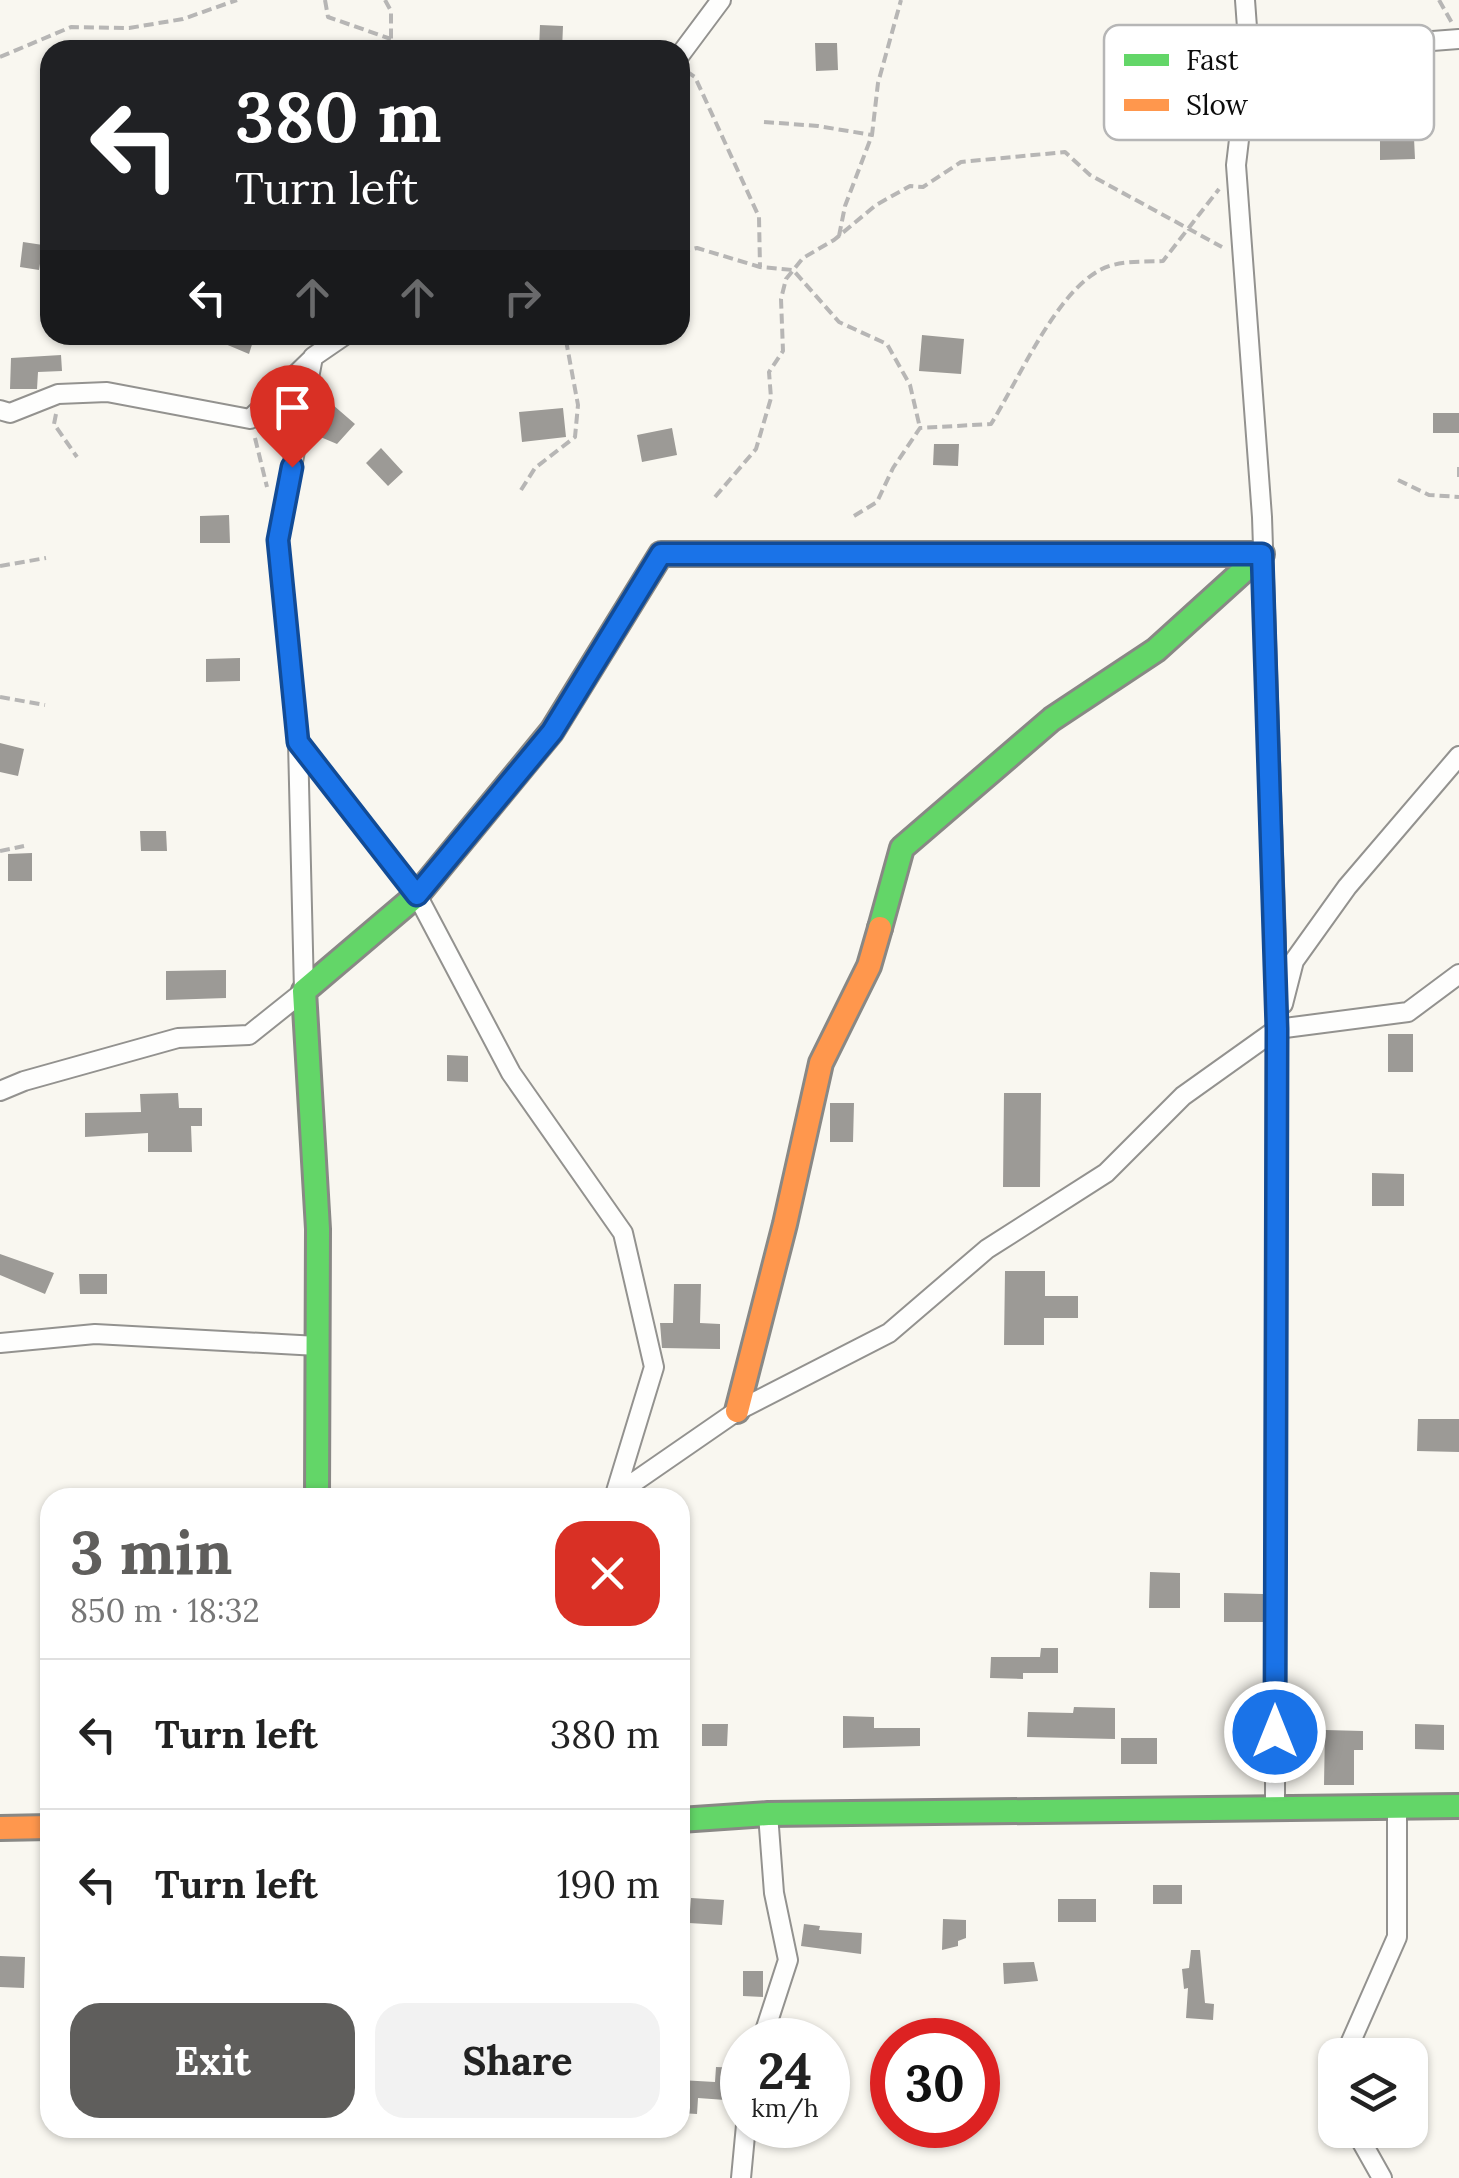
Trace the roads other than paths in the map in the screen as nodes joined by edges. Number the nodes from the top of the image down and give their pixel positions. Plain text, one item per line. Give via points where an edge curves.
1 (721, 0) edge
2 (1246, 0) edge
3 (1247, 25) edge
4 (1459, 37) edge
5 (1434, 39) edge
6 (690, 42) edge
7 (1239, 140) edge
8 (331, 345) edge
9 (313, 358) junction
10 (0, 410) edge
11 (1262, 554) junction
12 (298, 742) junction
13 (1459, 756) edge
14 (417, 895) junction
15 (1459, 974) edge
16 (304, 991) junction
17 (1277, 1029) junction
18 (0, 1092) edge
19 (0, 1343) edge
20 (318, 1346) junction
21 (737, 1411) junction
22 (317, 1488) edge
23 (617, 1488) edge
24 (627, 1488) edge
25 (1459, 1806) edge
26 (1397, 1807) junction
27 (1274, 1810) junction
28 (768, 1814) junction
29 (690, 1819) edge
30 (40, 1827) edge
31 (0, 1828) edge
32 (769, 2018) edge
33 (1352, 2038) edge
34 (744, 2148) edge
35 (1365, 2148) edge
36 (741, 2178) edge
37 (1382, 2178) edge

1 - 6 street
2 - 3 street
4 - 5 street
7 - 11 street
8 - 9 street
9 - 10 street via 250,419 107,392 58,394 10,413
9 - 12 street via 278,540
11 - 14 street via 661,554 552,732
11 - 17 street
11 - 21 street via 1156,650 1052,719 902,848 869,966 821,1064
12 - 14 street
12 - 16 street
13 - 17 street via 1294,960
14 - 16 street
14 - 23 street via 511,1073 623,1234 654,1367
15 - 17 street via 1408,1012
16 - 18 street via 248,1035 178,1038
16 - 20 street
17 - 21 street via 1183,1096 1106,1174 987,1249 889,1333
17 - 27 street
19 - 20 street via 95,1334
20 - 22 street
21 - 24 street
25 - 26 street
26 - 27 street
26 - 33 street via 1397,1937
27 - 28 street
28 - 29 street
28 - 32 street via 788,1960
30 - 31 street
34 - 36 street
35 - 37 street

